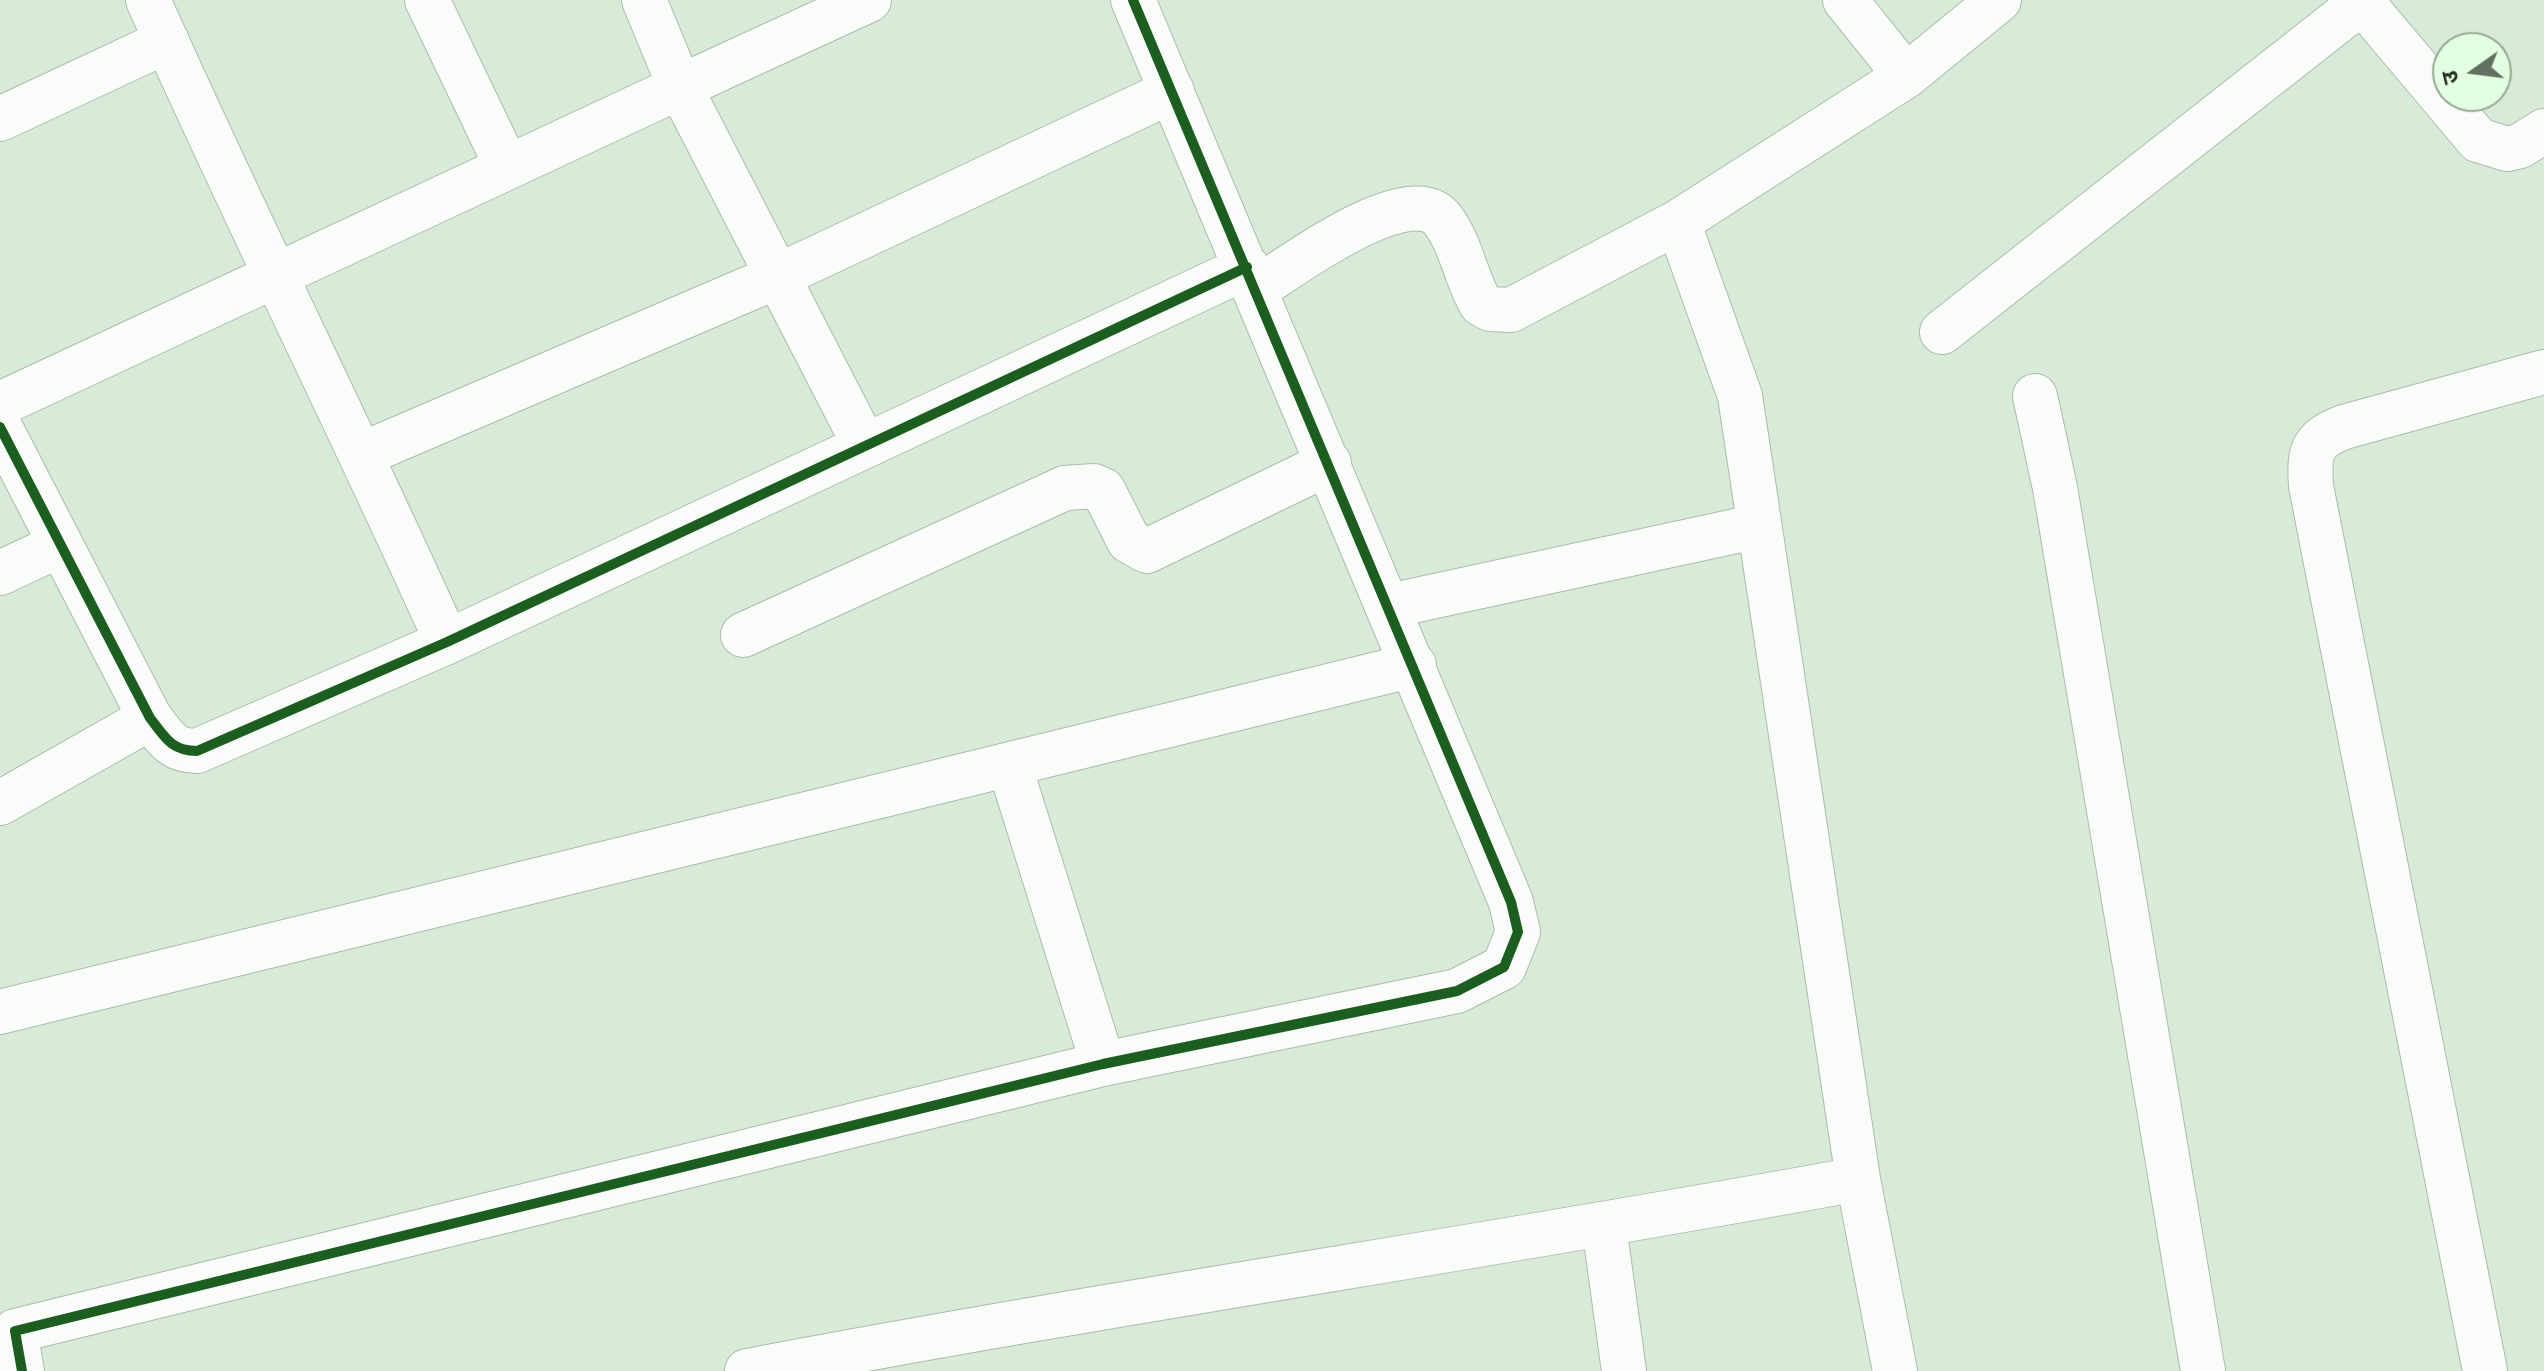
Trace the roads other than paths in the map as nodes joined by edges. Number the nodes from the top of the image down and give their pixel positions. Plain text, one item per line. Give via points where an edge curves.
1 (148, 0) edge
2 (427, 0) edge
3 (644, 0) edge
4 (869, 0) edge
5 (1133, 0) edge
6 (1845, 0) edge
7 (1999, 0) edge
8 (2362, 1) edge
9 (167, 41) junction
10 (1906, 76) junction
11 (680, 87) junction
12 (1172, 91) junction
13 (0, 119) edge
14 (2544, 131) edge
15 (507, 167) junction
16 (1678, 222) junction
17 (276, 277) junction
18 (776, 277) junction
19 (1251, 278) junction
20 (1942, 332) dead end
21 (2544, 372) edge
22 (2035, 396) dead end
23 (0, 404) edge
24 (0, 427) edge
25 (865, 446) junction
26 (363, 454) junction
27 (1329, 463) junction
28 (1759, 526) junction
29 (60, 545) junction
30 (0, 573) edge
31 (1389, 606) junction
32 (743, 635) dead end
33 (447, 642) junction
34 (1414, 665) junction
35 (150, 718) junction
36 (1010, 767) junction
37 (0, 803) edge
38 (0, 1012) edge
39 (1103, 1064) junction
40 (1858, 1179) junction
41 (1604, 1226) junction
42 (13, 1345) edge
43 (747, 1371) edge
44 (1624, 1371) edge
45 (1895, 1371) edge
46 (2203, 1371) edge
47 (2485, 1371) edge

1 - 9 street
2 - 15 street
3 - 11 street
4 - 11 street
5 - 12 street
6 - 10 street
7 - 10 street
8 - 14 street via 2478,140 2507,149
8 - 20 street
9 - 13 street
9 - 17 street
10 - 16 street
11 - 15 street
11 - 18 street
12 - 18 street
12 - 19 street
15 - 17 street
16 - 19 street via 1511,310 1481,304 1442,218 1423,208 1405,208 1358,226
16 - 28 street via 1740,396
17 - 23 street
17 - 26 street
18 - 25 street
18 - 26 street
19 - 25 street
19 - 27 street
21 - 47 street via 2344,427 2316,443 2309,457
22 - 46 street via 2055,488
24 - 29 street
25 - 33 street
26 - 33 street
27 - 31 street
27 - 32 street via 1147,551 1129,541 1103,490 1065,488
28 - 31 street
28 - 40 street
29 - 30 street
29 - 35 street
31 - 34 street
33 - 35 street via 197,751 171,746
34 - 36 street
34 - 39 street via 1511,902 1518,932 1504,967 1457,991
35 - 37 street
36 - 38 street
36 - 39 street
39 - 42 street
40 - 41 street
40 - 45 street
41 - 43 street via 929,1336
41 - 44 street

